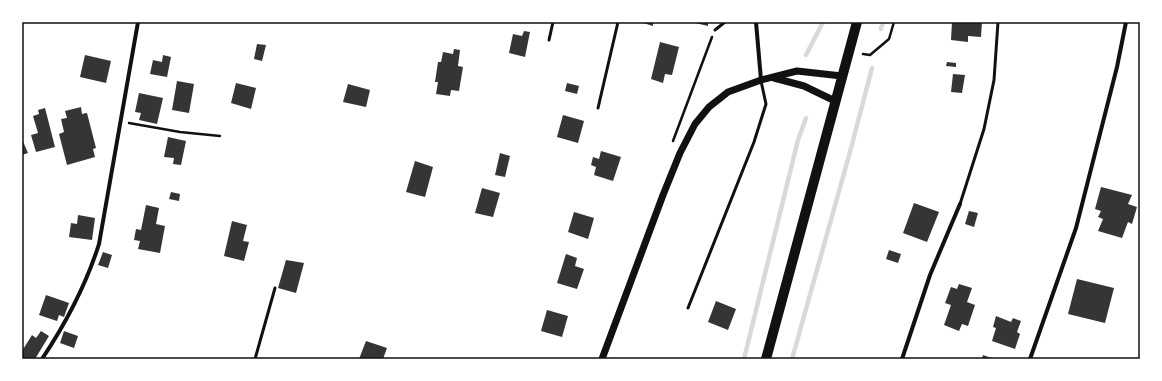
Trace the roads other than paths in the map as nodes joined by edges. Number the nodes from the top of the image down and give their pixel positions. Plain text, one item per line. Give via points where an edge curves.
1 (138, 22) edge
2 (553, 22) edge
3 (618, 22) edge
4 (725, 22) edge
5 (756, 22) edge
6 (857, 22) edge
7 (998, 22) edge
8 (1126, 22) edge
9 (715, 30) road end
10 (549, 40) dead end
11 (842, 76) junction
12 (774, 78) junction
13 (761, 80) junction
14 (835, 101) junction
15 (598, 108) dead end
16 (960, 204) joint
17 (274, 288) dead end
18 (688, 308) dead end
19 (42, 359) edge
20 (255, 359) edge
21 (602, 359) edge
22 (766, 359) edge
23 (902, 359) edge
24 (1030, 359) edge

1 - 19 street via 99,244 91,270
2 - 10 lane
3 - 15 lane
4 - 9 lane
5 - 13 street
6 - 11 main road
7 - 16 lane via 994,80 984,129
8 - 24 street via 1117,68 1076,228
11 - 12 street via 797,71
11 - 14 main road
12 - 13 street
12 - 14 street via 804,86
13 - 18 lane via 766,104 754,142
13 - 21 street via 728,92 709,107 695,124 663,195
14 - 22 main road
16 - 23 street via 930,275
17 - 20 lane

